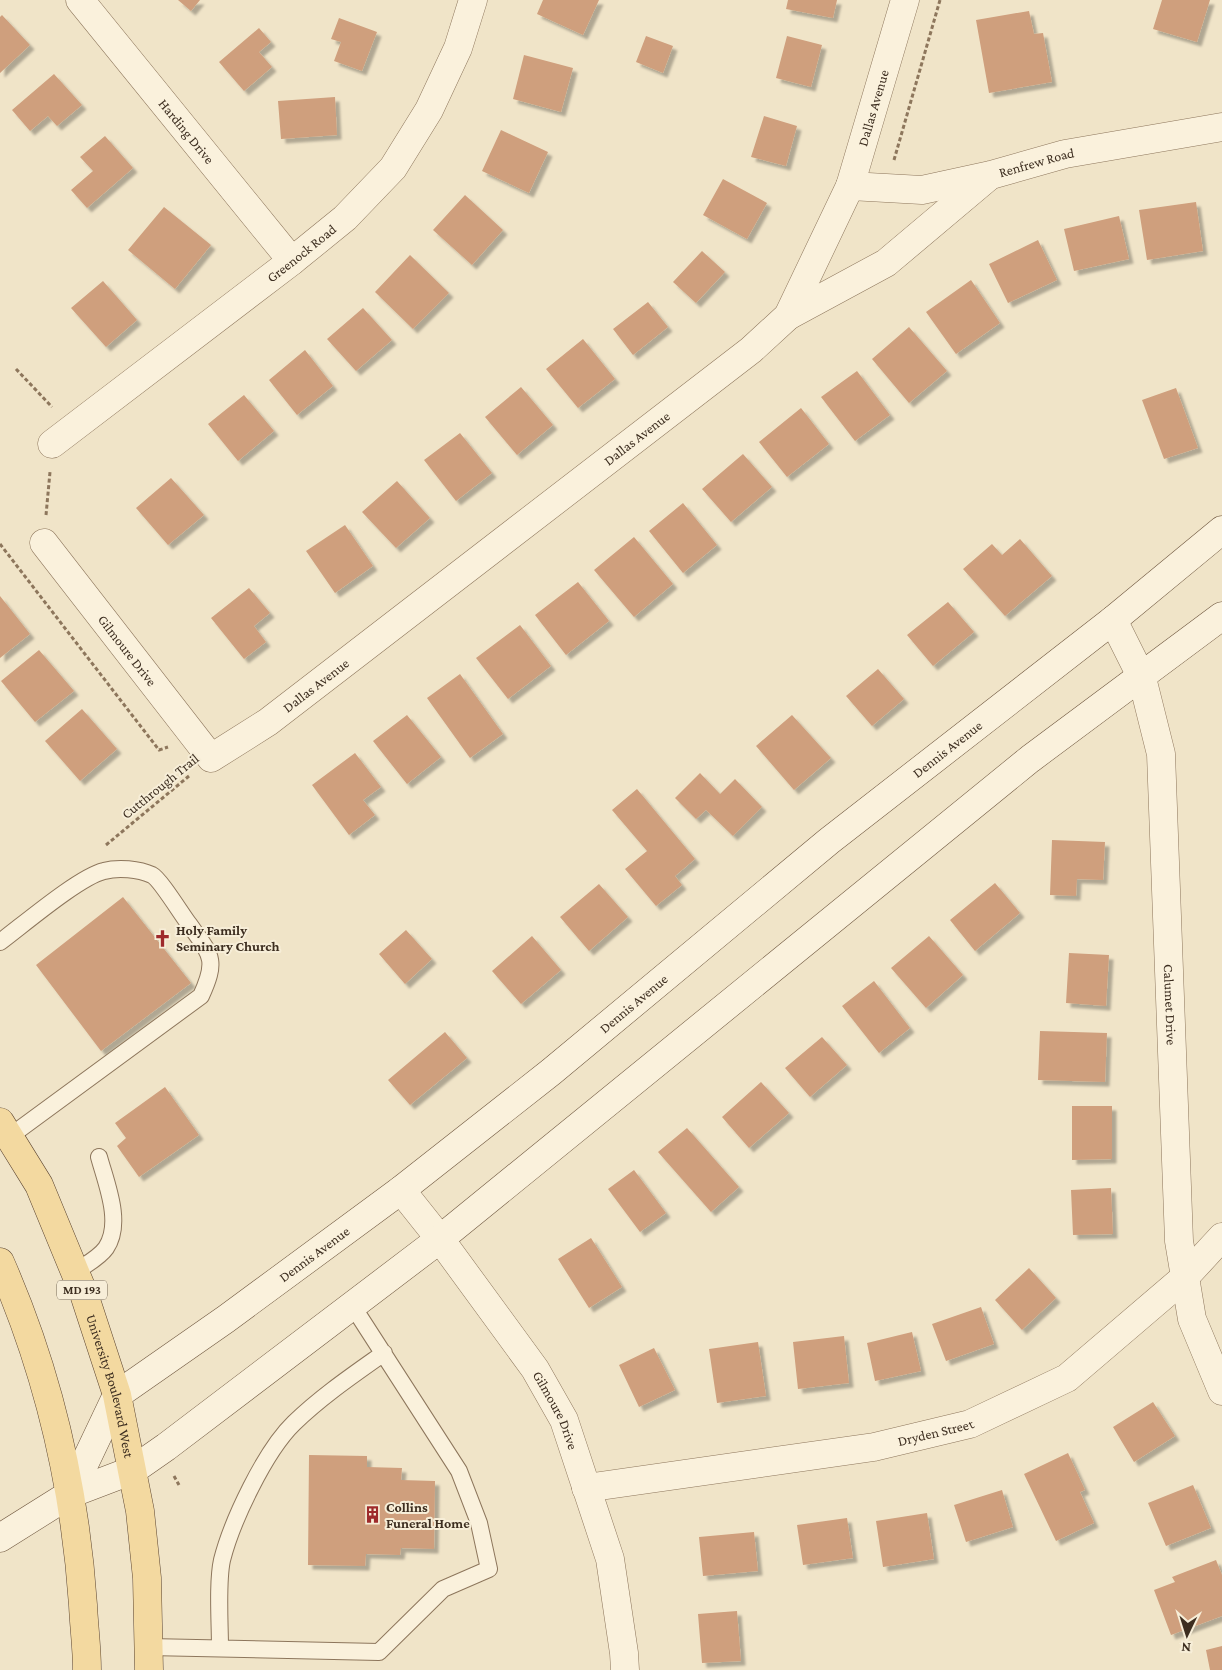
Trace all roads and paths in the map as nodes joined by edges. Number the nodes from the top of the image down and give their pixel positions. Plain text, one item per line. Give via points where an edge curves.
1 (80, 0) edge
2 (473, 0) edge
3 (905, 0) edge
4 (940, 0) edge
5 (1222, 127) edge
6 (991, 175) junction
7 (850, 186) junction
8 (887, 187) junction
9 (292, 262) junction
10 (788, 316) junction
11 (16, 369) dead end
12 (62, 436) junction
13 (1222, 530) edge
14 (44, 543) joint
15 (0, 544) edge
16 (1222, 616) edge
17 (1113, 620) junction
18 (1142, 678) junction
19 (204, 749) junction
20 (101, 850) dead end
21 (0, 942) edge
22 (5, 1129) edge
23 (99, 1157) dead end
24 (401, 1190) junction
25 (440, 1238) junction
26 (1222, 1238) edge
27 (0, 1262) edge
28 (75, 1272) junction
29 (1184, 1278) junction
30 (352, 1305) junction
31 (384, 1353) junction
32 (1222, 1391) edge
33 (117, 1395) junction
34 (133, 1470) junction
35 (586, 1488) junction
36 (70, 1494) junction
37 (0, 1538) edge
38 (220, 1648) junction
39 (149, 1658) edge
40 (87, 1670) edge
41 (624, 1670) edge

1 - 9 street, Harding Drive
2 - 9 street, Greenock Road via 458,48 430,110 393,168 345,218
3 - 7 street, Dallas Avenue
4 - 8 path
5 - 6 street, Renfrew Road via 1065,154
6 - 8 street, Renfrew Road via 922,190
6 - 10 street via 886,263
7 - 8 street, Renfrew Road
7 - 10 street, Dallas Avenue
9 - 12 street, Greenock Road
10 - 19 street, Dallas Avenue via 751,350 268,722
11 - 12 path
12 - 14 path
13 - 17 street, Dennis Avenue
14 - 19 street, Gilmoure Drive
15 - 19 path via 159,750
16 - 18 street
17 - 18 street, Calumet Drive
17 - 24 street, Dennis Avenue via 830,841 551,1072
18 - 25 street via 1030,759
18 - 29 street, Calumet Drive via 1161,754 1179,1241
19 - 20 path, Cutthrough Trail
21 - 22 lane via 86,878 104,871 126,869 154,876 212,959 209,978 201,996
22 - 28 main road, University Boulevard West / MD 193 via 39,1185
23 - 28 lane via 110,1198 112,1238 101,1254
24 - 25 street, Gilmoure Drive
24 - 33 street, Dennis Avenue via 226,1320
25 - 30 street
25 - 35 street, Gilmoure Drive via 535,1369 564,1420
26 - 29 street, Dryden Street
27 - 36 main road via 22,1313 44,1380
28 - 33 main road, University Boulevard West / MD 193
29 - 32 street, Calumet Drive via 1192,1319
29 - 35 street, Dryden Street via 1067,1378 970,1424 874,1447
30 - 31 lane
30 - 34 street
31 - 38 lane via 330,1391 292,1424 262,1468 237,1520 222,1562
31 - 38 lane via 459,1471 479,1523 490,1569 442,1589 379,1652
33 - 34 main road, University Boulevard West / MD 193
33 - 36 street
34 - 36 street
34 - 39 main road, University Boulevard West / MD 193 via 147,1578
35 - 41 street, Gilmoure Drive via 610,1559
36 - 37 street
36 - 40 main road via 79,1548
38 - 39 lane

